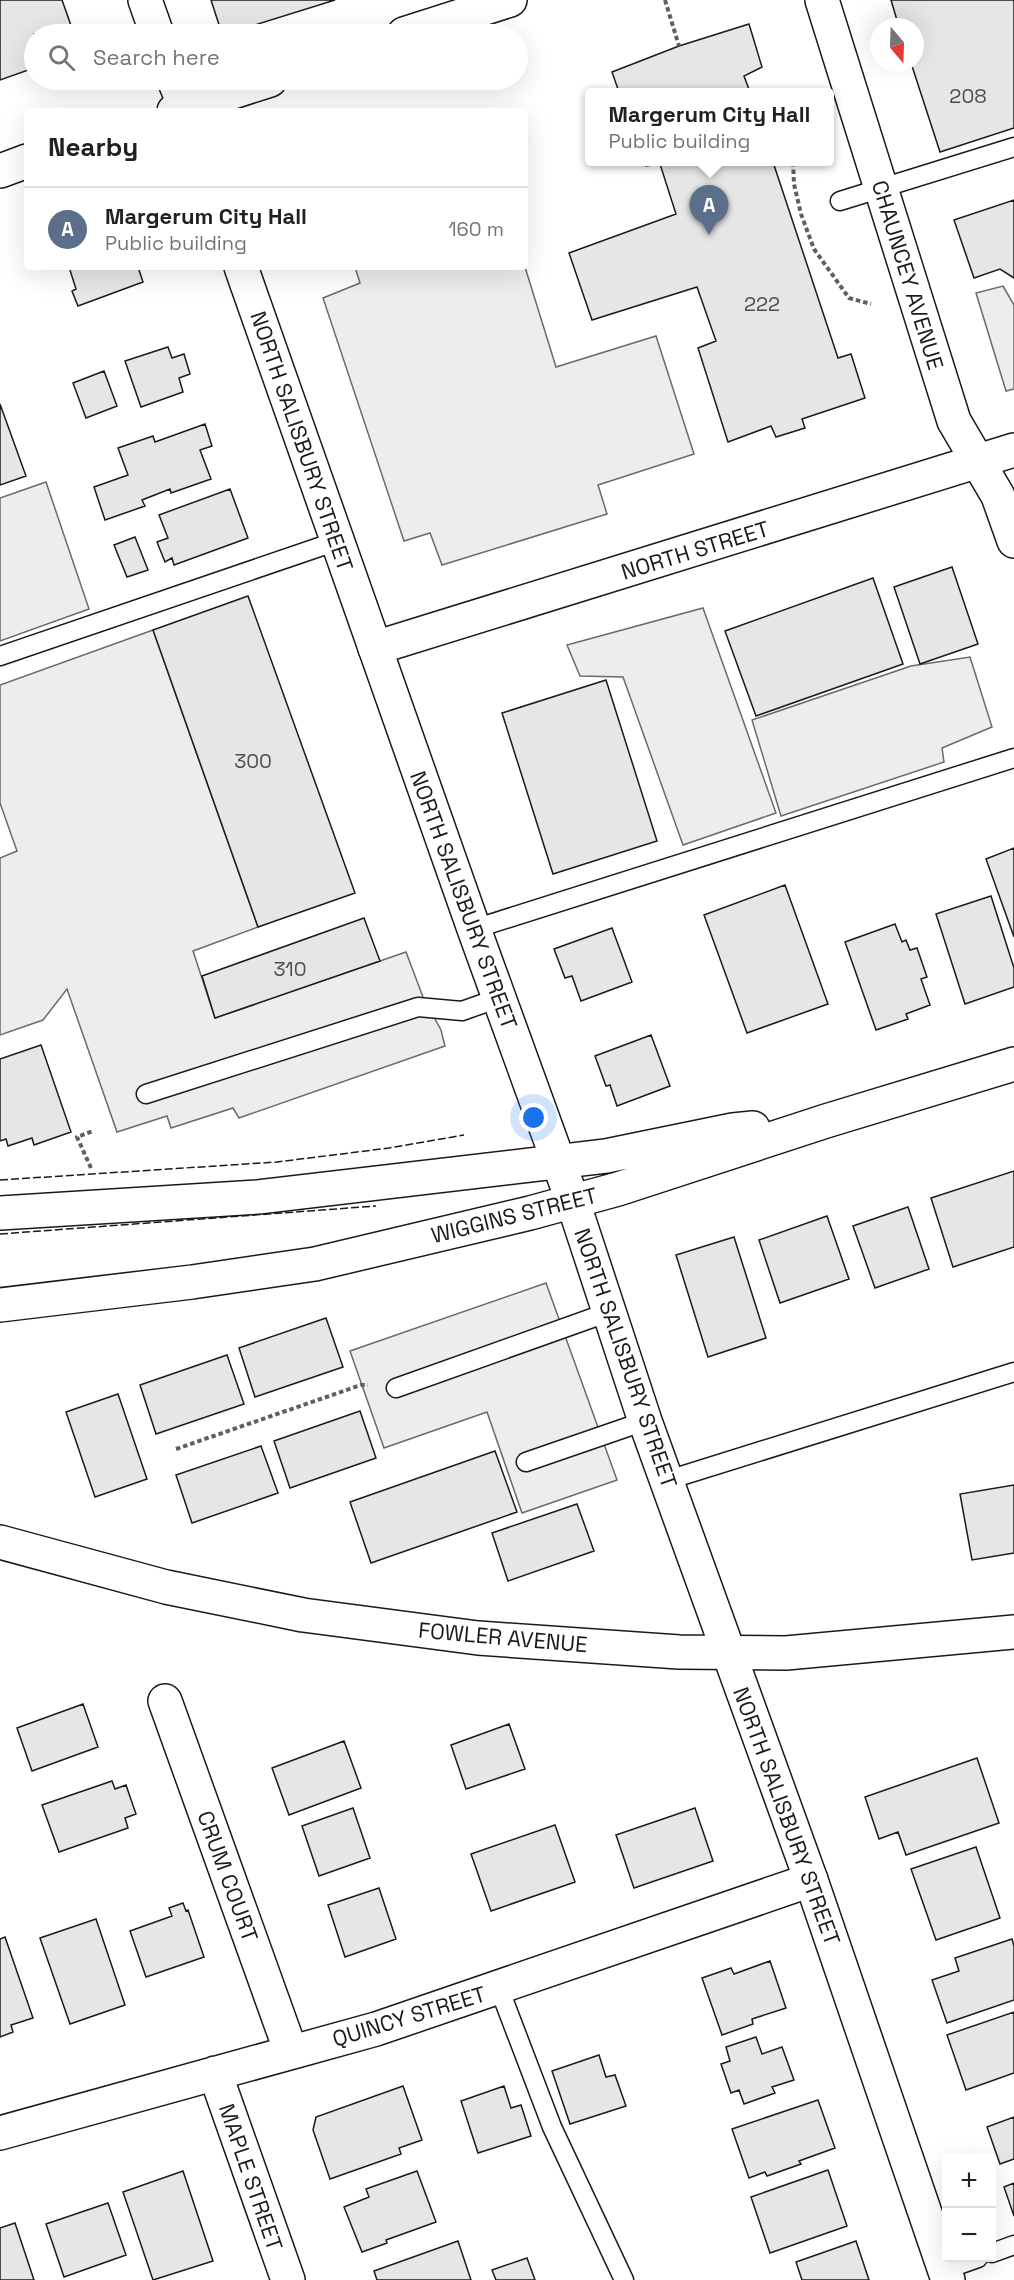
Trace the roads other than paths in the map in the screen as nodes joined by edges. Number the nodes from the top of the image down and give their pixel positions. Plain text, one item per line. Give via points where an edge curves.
1 (145, 0) edge
2 (510, 0) edge
3 (822, 0) edge
4 (153, 24) edge
5 (436, 24) edge
6 (229, 90) edge
7 (180, 102) edge
8 (1014, 147) edge
9 (24, 162) edge
10 (0, 171) edge
11 (881, 189) junction
12 (840, 201) dead end
13 (242, 270) edge
14 (1014, 450) edge
15 (977, 461) junction
16 (337, 541) junction
17 (1014, 541) edge
18 (375, 648) junction
19 (0, 656) edge
20 (1014, 758) edge
21 (474, 929) junction
22 (499, 998) junction
23 (1014, 1064) edge
24 (146, 1094) dead end
25 (826, 1121) junction
26 (558, 1163) junction
27 (573, 1202) junction
28 (0, 1213) edge
29 (0, 1305) edge
30 (609, 1312) junction
31 (1014, 1372) edge
32 (396, 1388) road end
33 (645, 1421) junction
34 (526, 1462) dead end
35 (668, 1480) junction
36 (0, 1542) edge
37 (1014, 1632) edge
38 (728, 1652) junction
39 (165, 1701) dead end
40 (811, 1880) junction
41 (499, 1988) junction
42 (291, 2052) junction
43 (215, 2073) junction
44 (0, 2133) edge
45 (1014, 2245) edge
46 (996, 2252) edge
47 (970, 2262) edge
48 (946, 2275) edge
49 (288, 2280) edge
50 (624, 2280) edge

1 - 4 street
2 - 5 street
3 - 11 street, CHAUNCEY AVENUE
6 - 7 street
8 - 11 lane
9 - 10 street
11 - 12 lane
11 - 15 street, CHAUNCEY AVENUE via 954,421
13 - 16 street, NORTH SALISBURY STREET
14 - 15 street, NORTH STREET
15 - 17 street, CHAUNCEY AVENUE via 998,496
15 - 18 street, NORTH STREET
16 - 18 street, NORTH SALISBURY STREET
16 - 19 lane
18 - 21 street, NORTH SALISBURY STREET
20 - 21 lane
21 - 22 street, NORTH SALISBURY STREET
22 - 24 lane via 462,1011 418,1007
22 - 26 street, NORTH SALISBURY STREET
23 - 25 street, WIGGINS STREET
25 - 26 street via 733,1130
25 - 27 street, WIGGINS STREET
26 - 27 street, NORTH SALISBURY STREET
26 - 28 street via 258,1197
27 - 29 street, WIGGINS STREET via 315,1263
27 - 30 street, NORTH SALISBURY STREET
30 - 32 lane
30 - 33 street, NORTH SALISBURY STREET
31 - 35 lane
33 - 34 lane
33 - 35 street, NORTH SALISBURY STREET
35 - 38 street, NORTH SALISBURY STREET
36 - 38 street, FOWLER AVENUE via 166,1587 303,1615 477,1638
37 - 38 street, FOWLER AVENUE via 786,1653
38 - 40 street, NORTH SALISBURY STREET
39 - 42 street, CRUM COURT
40 - 41 street, QUINCY STREET
40 - 48 street, NORTH SALISBURY STREET
41 - 42 street, QUINCY STREET via 376,2029
41 - 50 lane via 552,2127
42 - 43 street, QUINCY STREET
43 - 44 street, QUINCY STREET
43 - 49 street, MAPLE STREET
45 - 46 lane
47 - 48 lane

